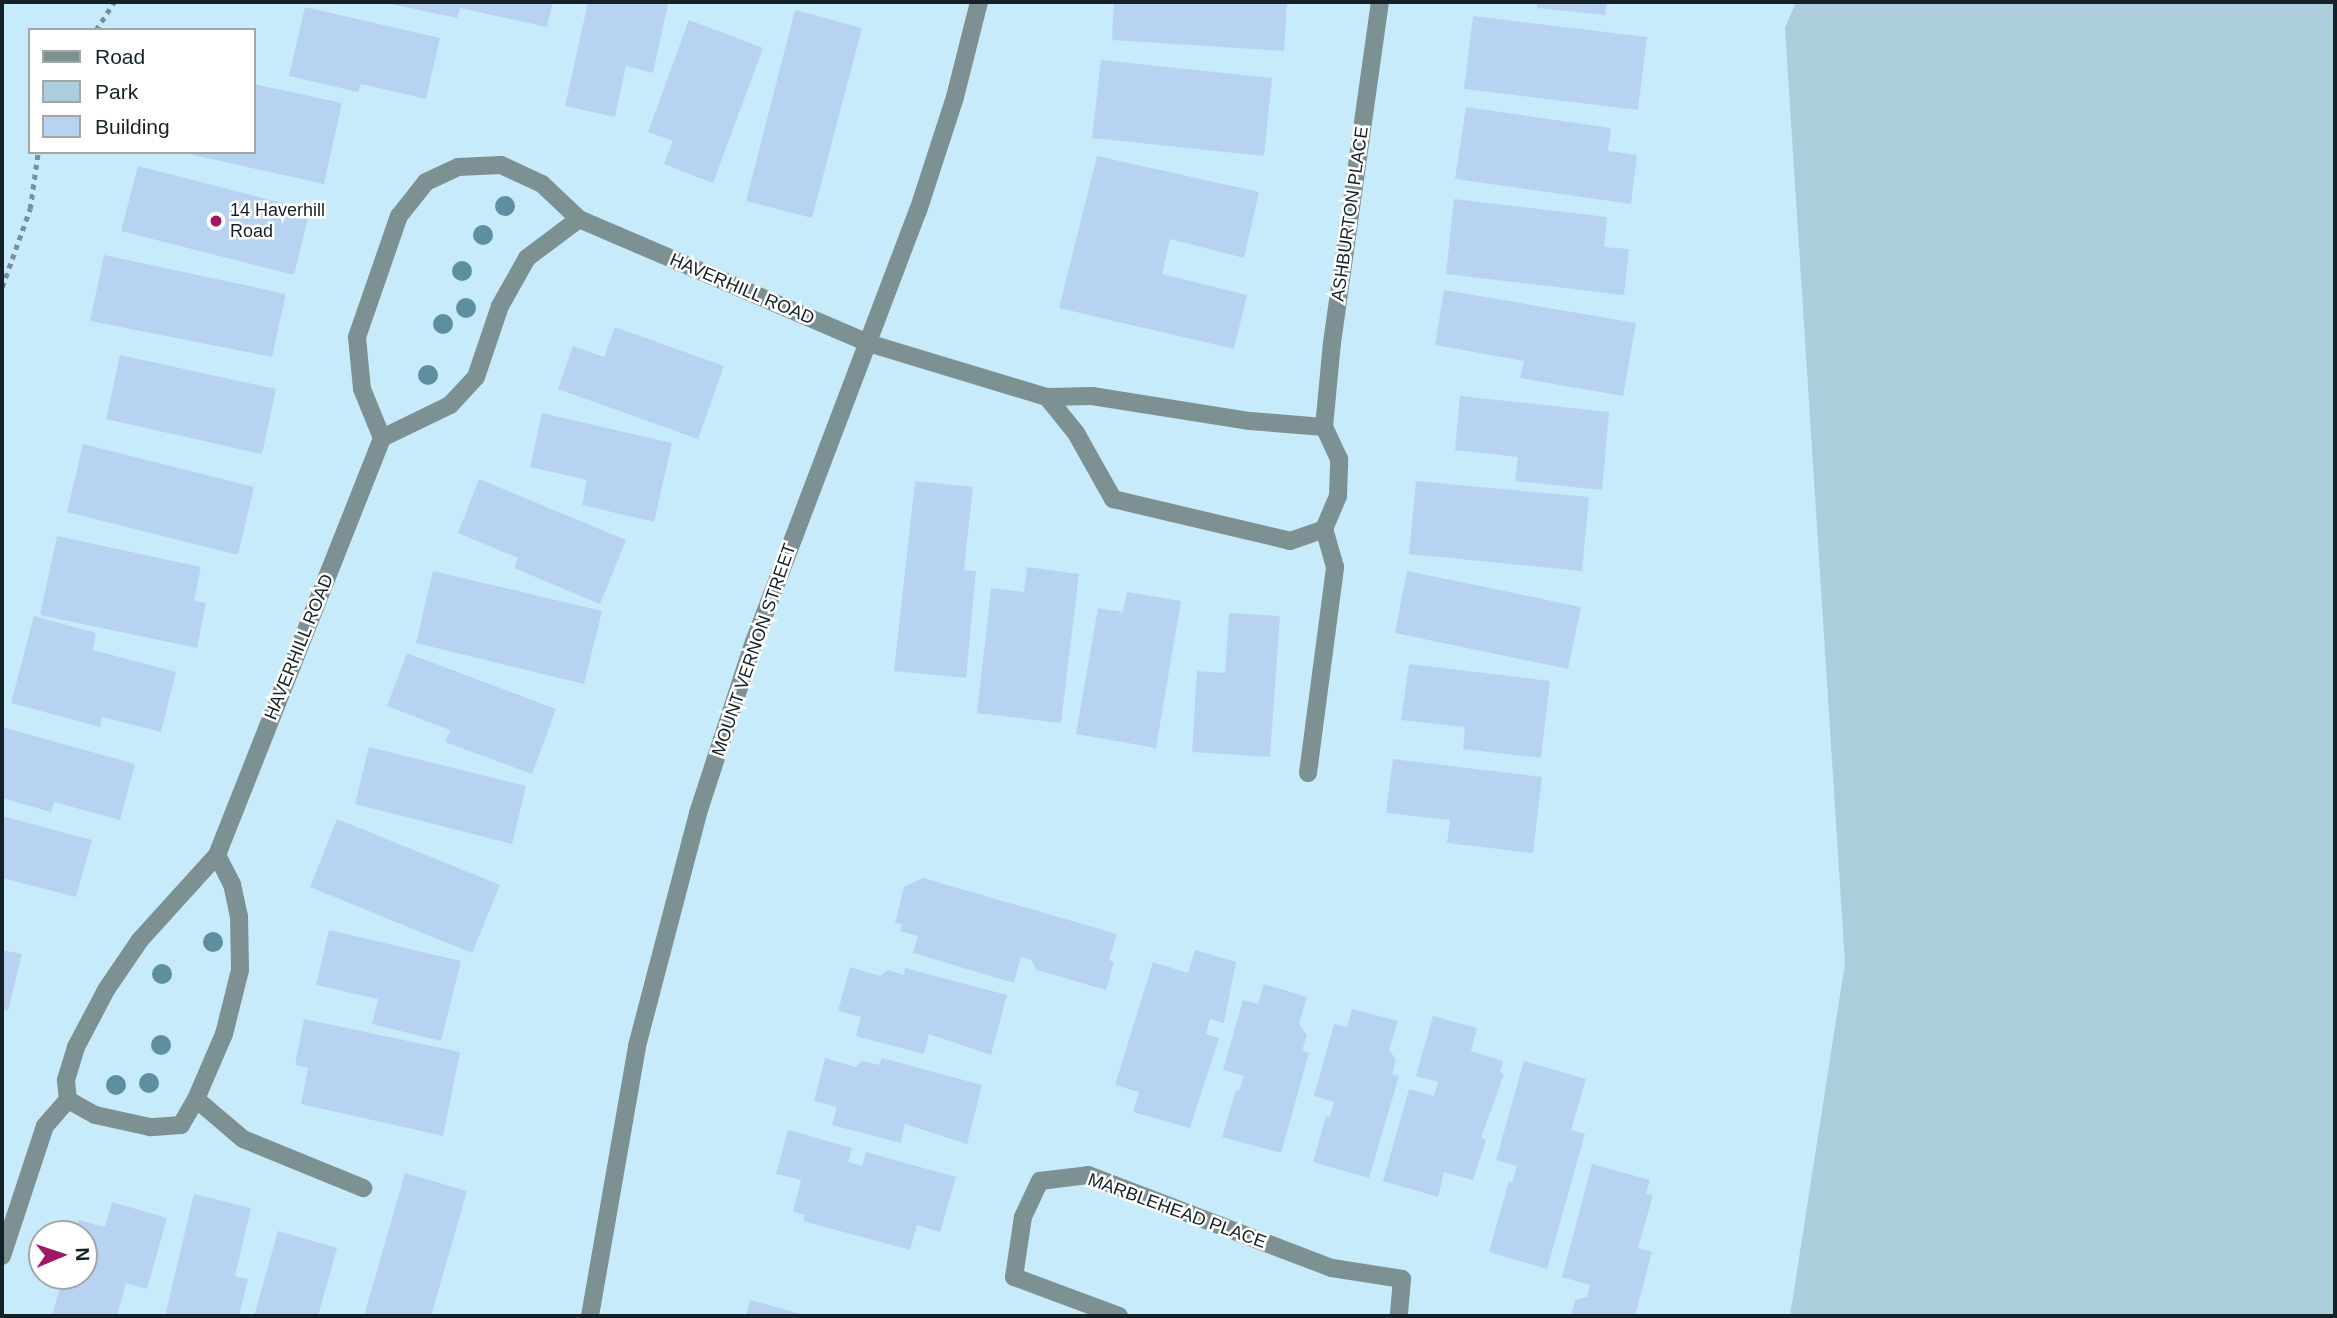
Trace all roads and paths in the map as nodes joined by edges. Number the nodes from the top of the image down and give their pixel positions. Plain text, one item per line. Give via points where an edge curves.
1 (114, 2) edge
2 (979, 2) edge
3 (1380, 2) edge
4 (97, 28) edge
5 (38, 154) edge
6 (579, 219) junction
7 (2, 286) edge
8 (868, 343) junction
9 (1047, 397) junction
10 (1324, 427) junction
11 (382, 438) junction
12 (1324, 529) junction
13 (1308, 773) dead end
14 (216, 855) junction
15 (196, 1099) junction
16 (68, 1100) junction
17 (363, 1188) dead end
18 (2, 1256) edge
19 (590, 1316) edge
20 (1119, 1316) edge
21 (1399, 1316) edge

1 - 4 path
2 - 8 street, MOUNT VERNON STREET via 943,135
3 - 10 street, ASHBURTON PLACE
5 - 7 path via 30,209
6 - 8 street, HAVERHILL ROAD
6 - 11 street via 527,258 500,306 476,377 450,405
6 - 11 street, HAVERHILL ROAD via 542,184 501,165 458,167 426,182 399,216 357,337 362,388
8 - 9 street
8 - 19 street, MOUNT VERNON STREET via 754,642 698,813 637,1046
9 - 10 street via 1092,396 1250,421
9 - 12 street via 1076,433 1114,499 1290,541
10 - 12 street via 1339,459 1338,496
11 - 14 street, HAVERHILL ROAD
12 - 13 street via 1335,567
14 - 15 street via 232,884 239,916 240,970 225,1034
14 - 16 street, HAVERHILL ROAD via 140,940 106,990 76,1047 66,1080
15 - 16 street via 181,1125 150,1127 95,1115
15 - 17 street via 243,1139
16 - 18 street via 45,1126
20 - 21 street, MARBLEHEAD PLACE via 1014,1277 1023,1217 1040,1181 1088,1175 1332,1268 1402,1279

